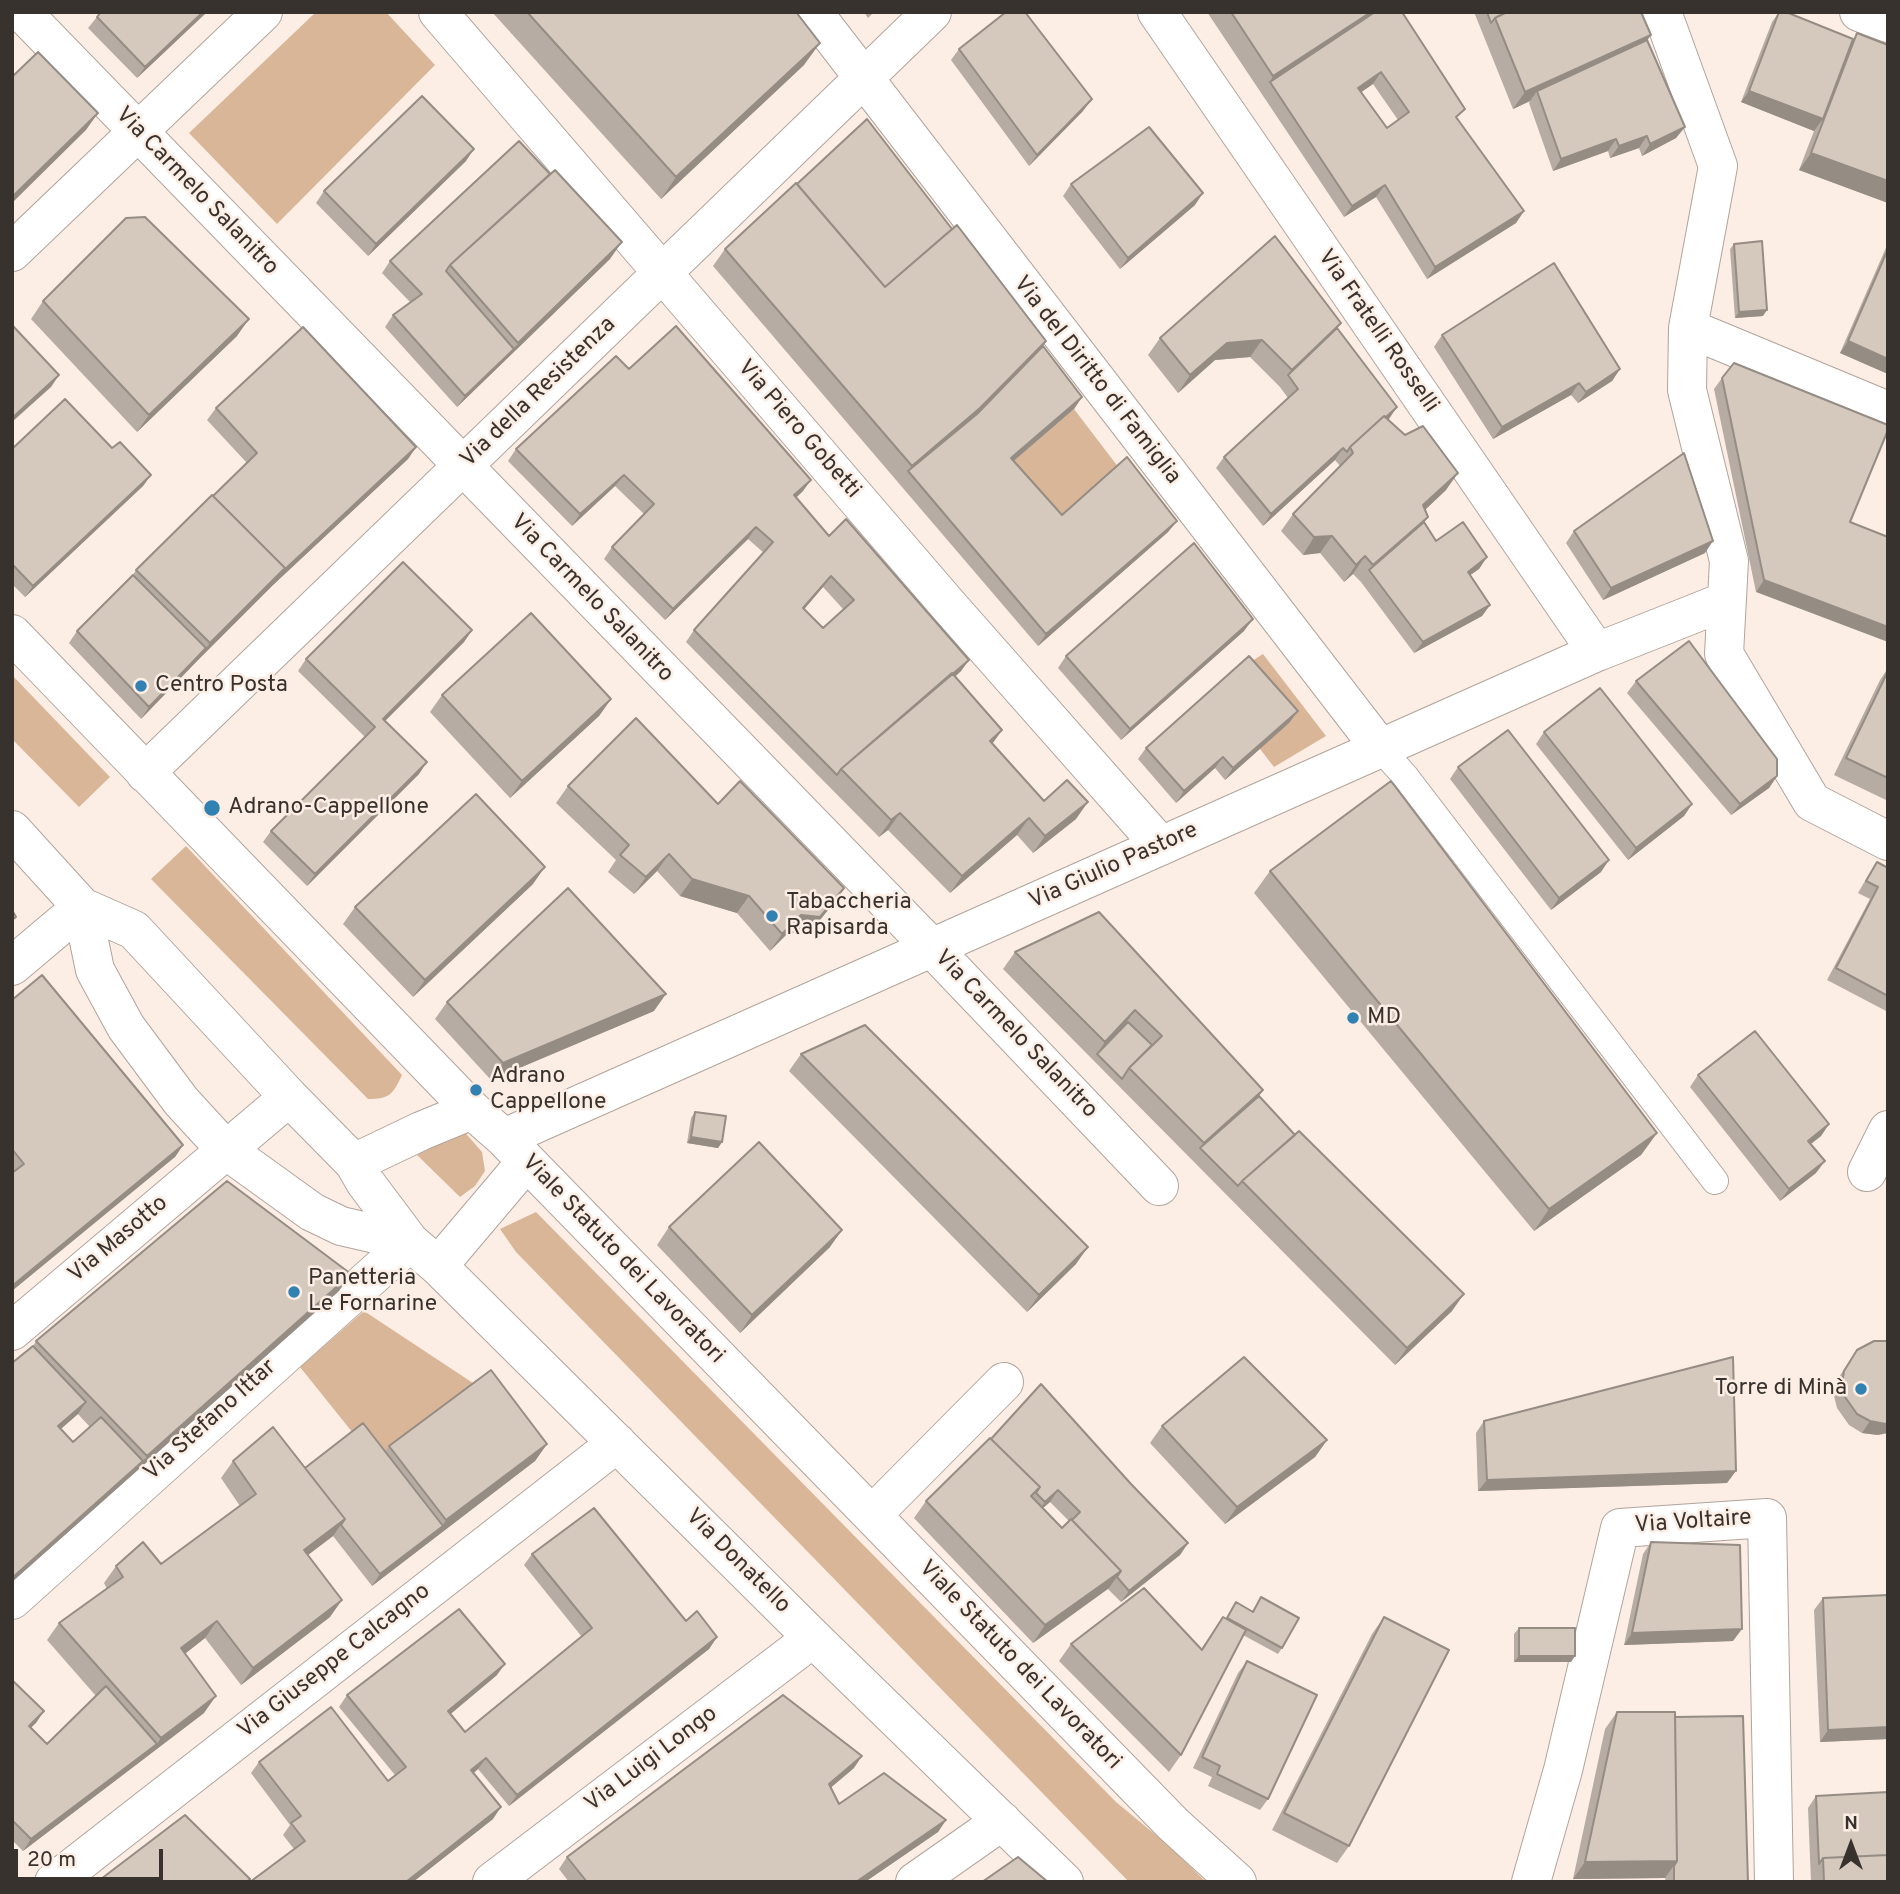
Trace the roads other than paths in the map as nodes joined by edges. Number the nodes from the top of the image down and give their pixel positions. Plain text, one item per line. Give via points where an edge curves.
1 (22, 12) edge
2 (263, 12) edge
3 (438, 12) edge
4 (813, 12) edge
5 (932, 12) edge
6 (1157, 12) edge
7 (1662, 12) edge
8 (1859, 12) edge
9 (1888, 23) edge
10 (863, 80) junction
11 (138, 132) junction
12 (12, 252) edge
13 (663, 273) junction
14 (1688, 328) junction
15 (1888, 411) edge
16 (462, 467) junction
17 (1726, 601) junction
18 (12, 634) edge
19 (1597, 652) junction
20 (1380, 748) junction
21 (145, 772) junction
22 (12, 830) edge
23 (1888, 841) edge
24 (1161, 846) junction
25 (82, 906) junction
26 (932, 948) junction
27 (12, 966) edge
28 (289, 1097) junction
29 (472, 1110) junction
30 (1888, 1130) edge
31 (226, 1150) junction
32 (515, 1150) junction
33 (354, 1163) junction
34 (1867, 1172) dead end
35 (1715, 1181) dead end
36 (1159, 1186) dead end
37 (424, 1254) junction
38 (12, 1331) edge
39 (1004, 1382) dead end
40 (617, 1443) junction
41 (872, 1515) junction
42 (12, 1600) edge
43 (813, 1638) junction
44 (1002, 1821) junction
45 (54, 1882) edge
46 (492, 1882) edge
47 (915, 1882) edge
48 (1064, 1882) edge
49 (1237, 1882) edge
50 (1531, 1882) edge
51 (1774, 1882) edge

1 - 11 street, Via Carmelo Salanitro
2 - 11 street
3 - 13 street, Via Piero Gobetti
4 - 10 street, Via del Diritto di Famiglia
5 - 10 street, Via della Resistenza
6 - 19 street, Via Fratelli Rosselli
7 - 14 street via 1718,166
8 - 9 street
10 - 13 street, Via della Resistenza
10 - 20 street, Via del Diritto di Famiglia
11 - 12 street
11 - 16 street, Via Carmelo Salanitro
13 - 16 street, Via della Resistenza
13 - 24 street, Via Piero Gobetti
14 - 15 street
14 - 17 street via 1687,390 1729,561
16 - 21 street, Via della Resistenza
16 - 26 street, Via Carmelo Salanitro
17 - 19 street, Via Giulio Pastore
17 - 23 street via 1724,654 1812,802
18 - 21 street, Viale Statuto dei Lavoratori
19 - 20 street, Via Giulio Pastore
20 - 24 street, Via Giulio Pastore
20 - 35 lane
21 - 29 street, Viale Statuto dei Lavoratori
22 - 25 street
24 - 26 street, Via Giulio Pastore
25 - 27 street
25 - 28 street, Via Donatello via 134,930
25 - 31 street via 95,970 126,1027 181,1101
26 - 32 street, Via Giulio Pastore
26 - 36 street, Via Carmelo Salanitro
28 - 31 street, Via Masotto
28 - 33 street, Via Donatello
29 - 32 street, Viale Statuto dei Lavoratori
29 - 33 street
30 - 34 street
31 - 37 street via 312,1213
31 - 38 street, Via Masotto
32 - 37 street, Via Stefano Ittar
32 - 41 street, Viale Statuto dei Lavoratori
33 - 37 street, Via Donatello
37 - 40 street, Via Donatello
37 - 42 street, Via Stefano Ittar
39 - 41 street
40 - 43 street, Via Donatello
40 - 45 street, Via Giuseppe Calcagno
41 - 49 street, Viale Statuto dei Lavoratori via 1173,1824
43 - 44 street, Via Donatello
43 - 46 street, Via Luigi Longo
44 - 47 street
44 - 48 street, Via Donatello
50 - 51 street, Via Voltaire via 1563,1770 1620,1528 1767,1518

